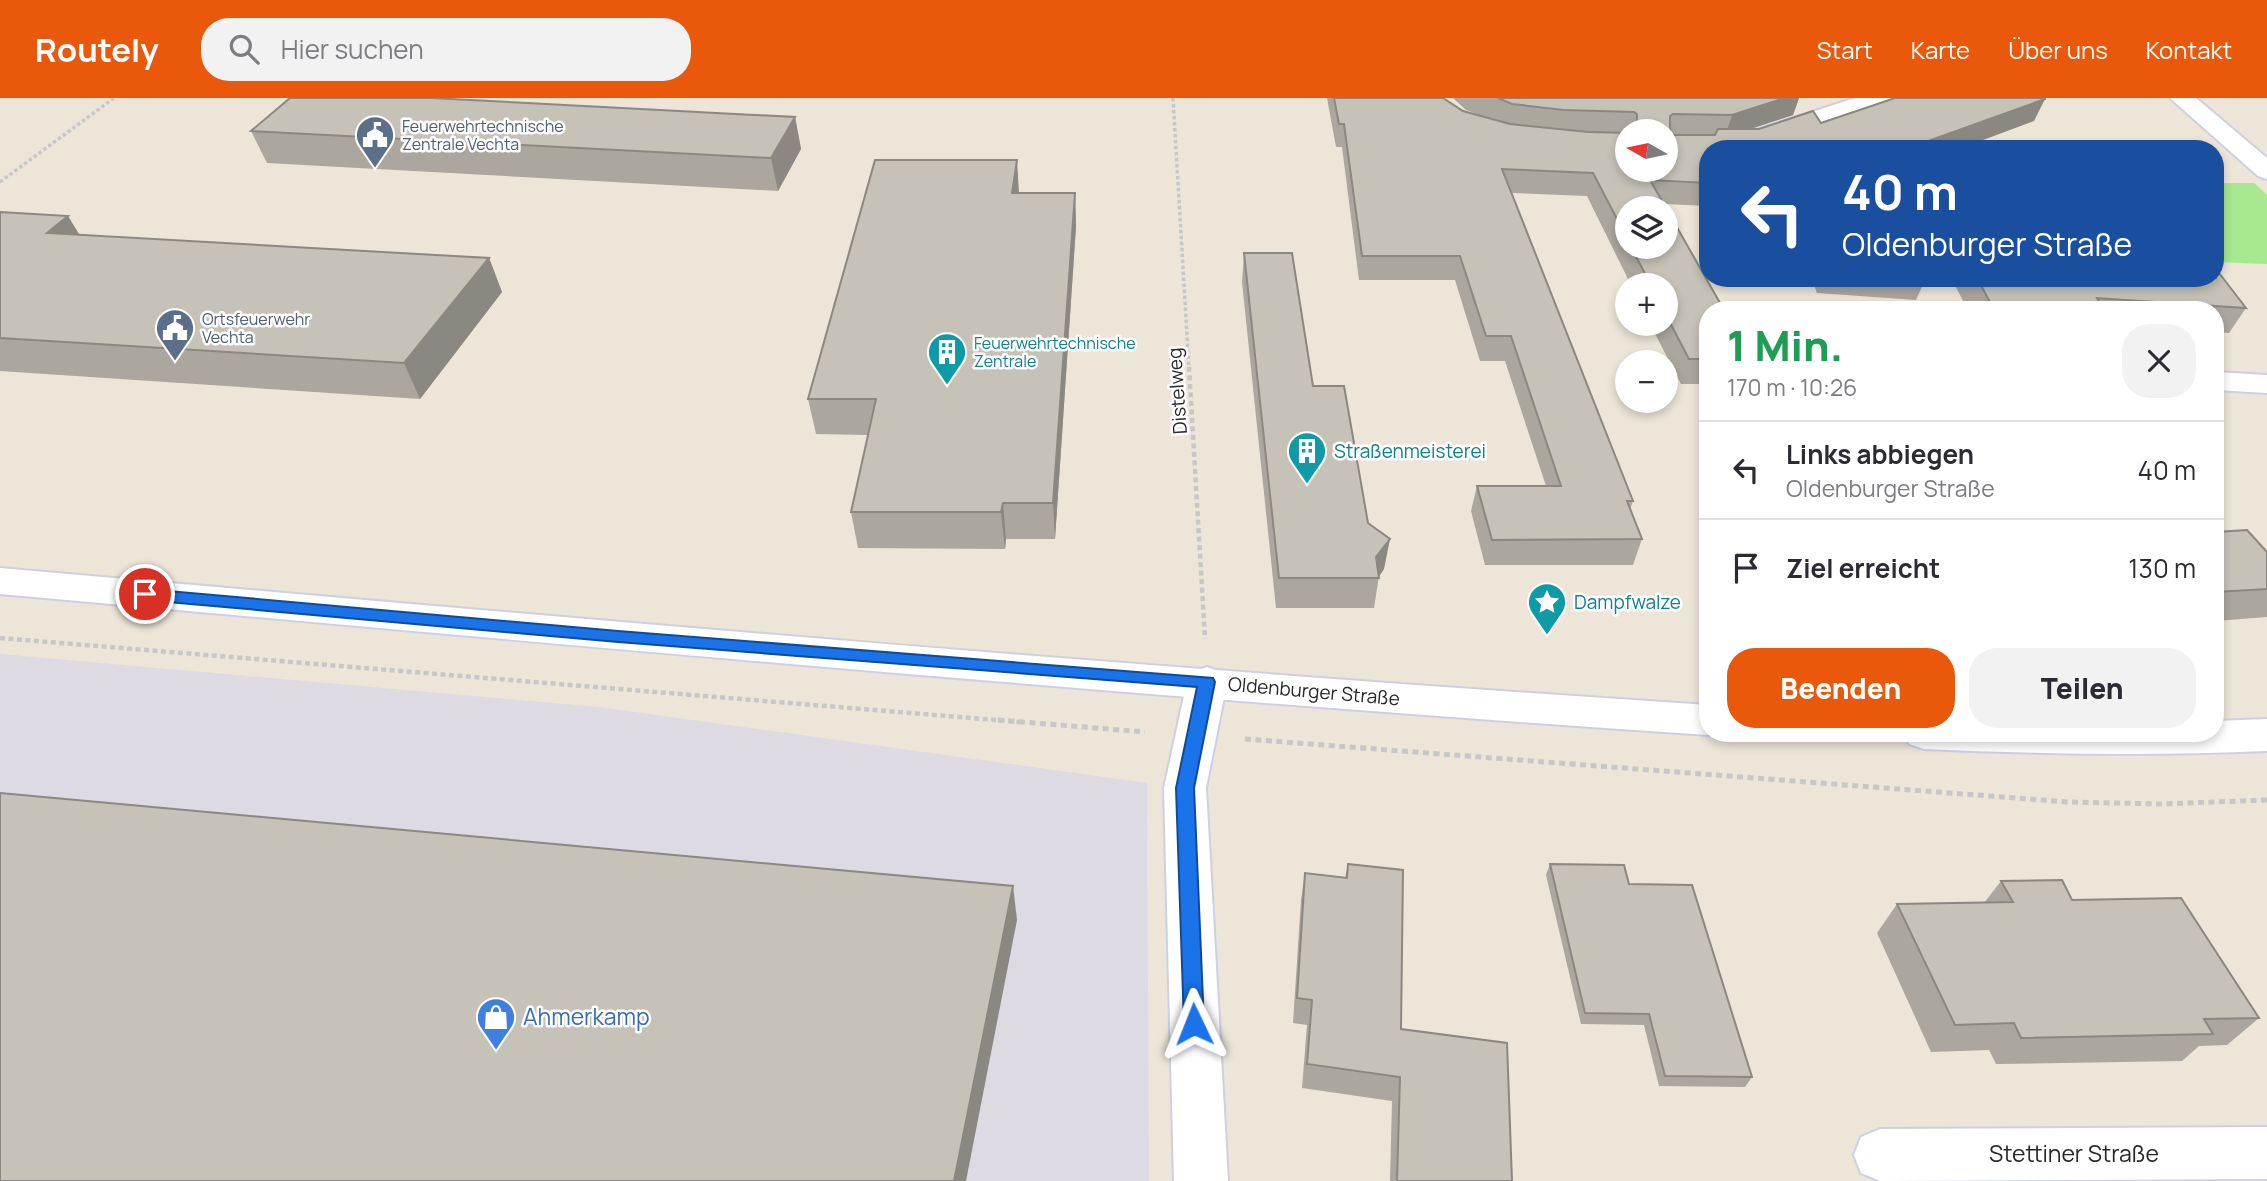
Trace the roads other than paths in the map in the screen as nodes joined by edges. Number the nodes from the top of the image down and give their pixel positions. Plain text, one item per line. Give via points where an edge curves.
1 (1879, 98) edge
2 (2182, 98) edge
3 (1825, 106) edge
4 (1746, 140) edge
5 (1678, 147) edge
6 (1699, 148) edge
7 (2267, 171) edge
8 (2224, 381) edge
9 (2267, 384) edge
10 (0, 581) edge
11 (1207, 682) junction
12 (1699, 719) edge
13 (2267, 735) edge
14 (2224, 737) edge
15 (2267, 1153) edge
16 (1881, 1155) dead end
17 (1200, 1181) edge

1 - 3 main road
2 - 7 main road
3 - 4 main road
5 - 6 main road
8 - 9 main road
10 - 11 main road, Oldenburger Straße
11 - 12 main road, Oldenburger Straße
11 - 17 main road via 1185,788
13 - 14 main road
15 - 16 main road, Stettiner Straße

